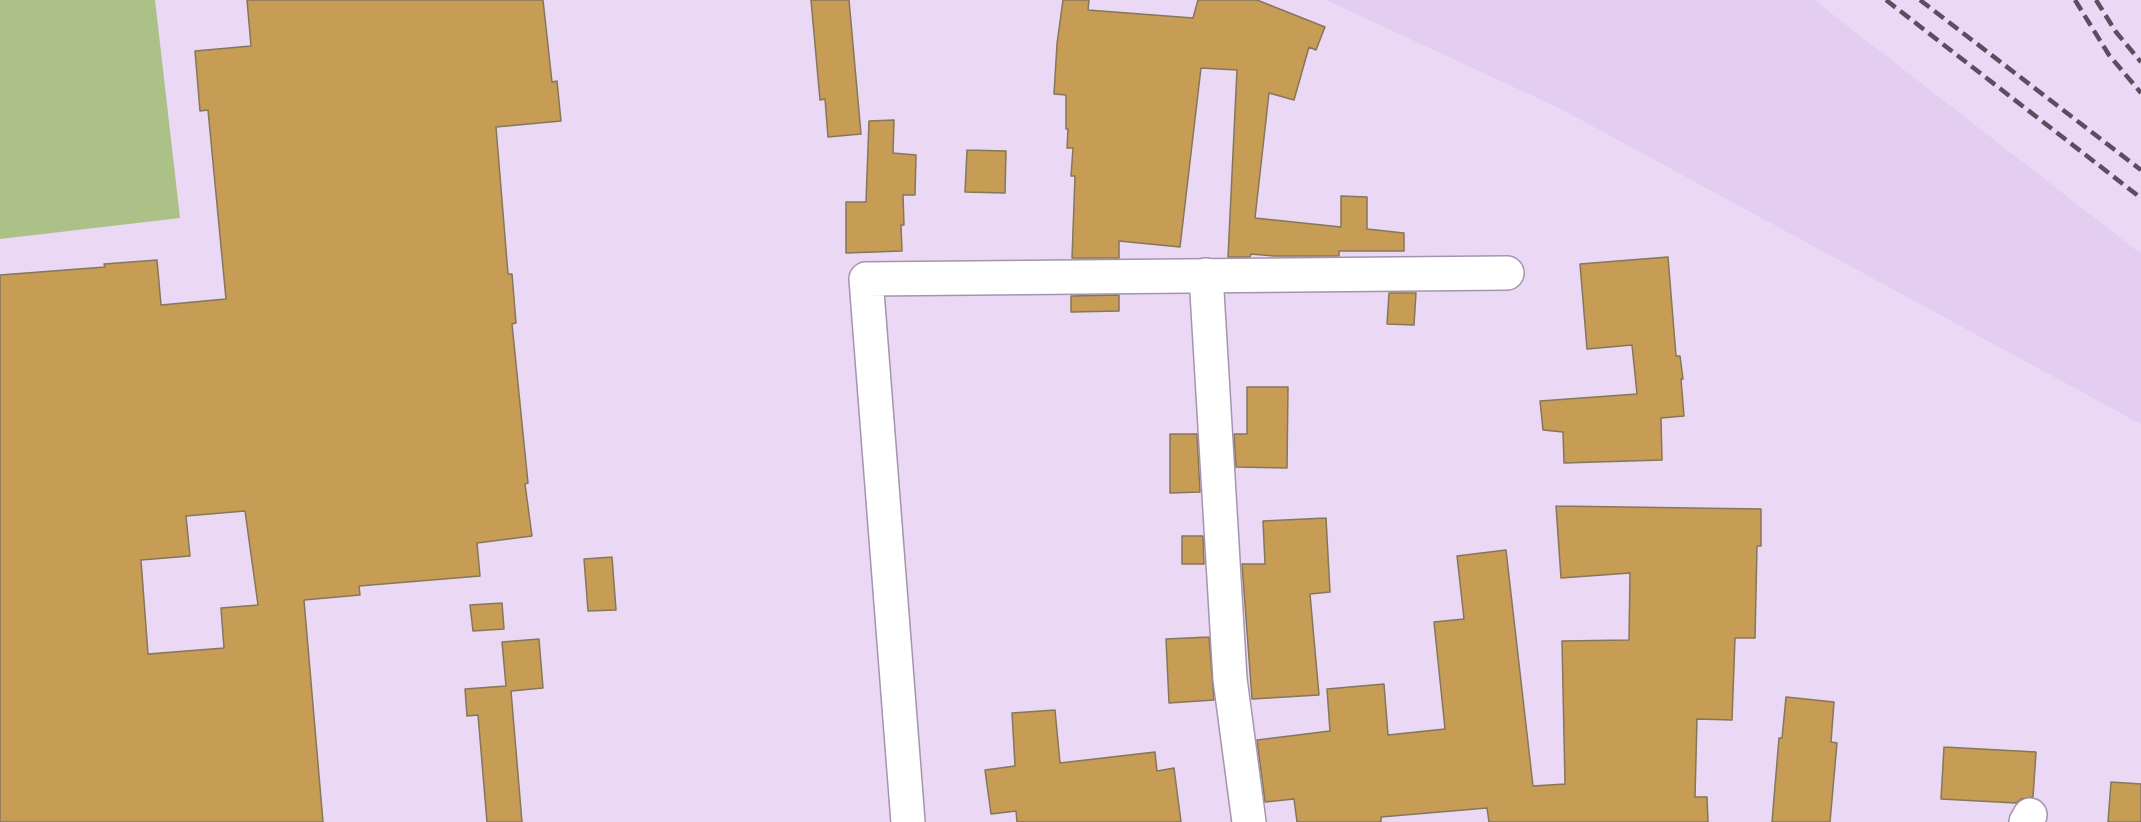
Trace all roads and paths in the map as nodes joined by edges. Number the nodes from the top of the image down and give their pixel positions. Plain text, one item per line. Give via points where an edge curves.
1 (1507, 273) dead end
2 (1206, 275) junction
3 (908, 822) edge
4 (1250, 822) edge

1 - 2 street
2 - 3 street via 866,279
2 - 4 street via 1230,679

